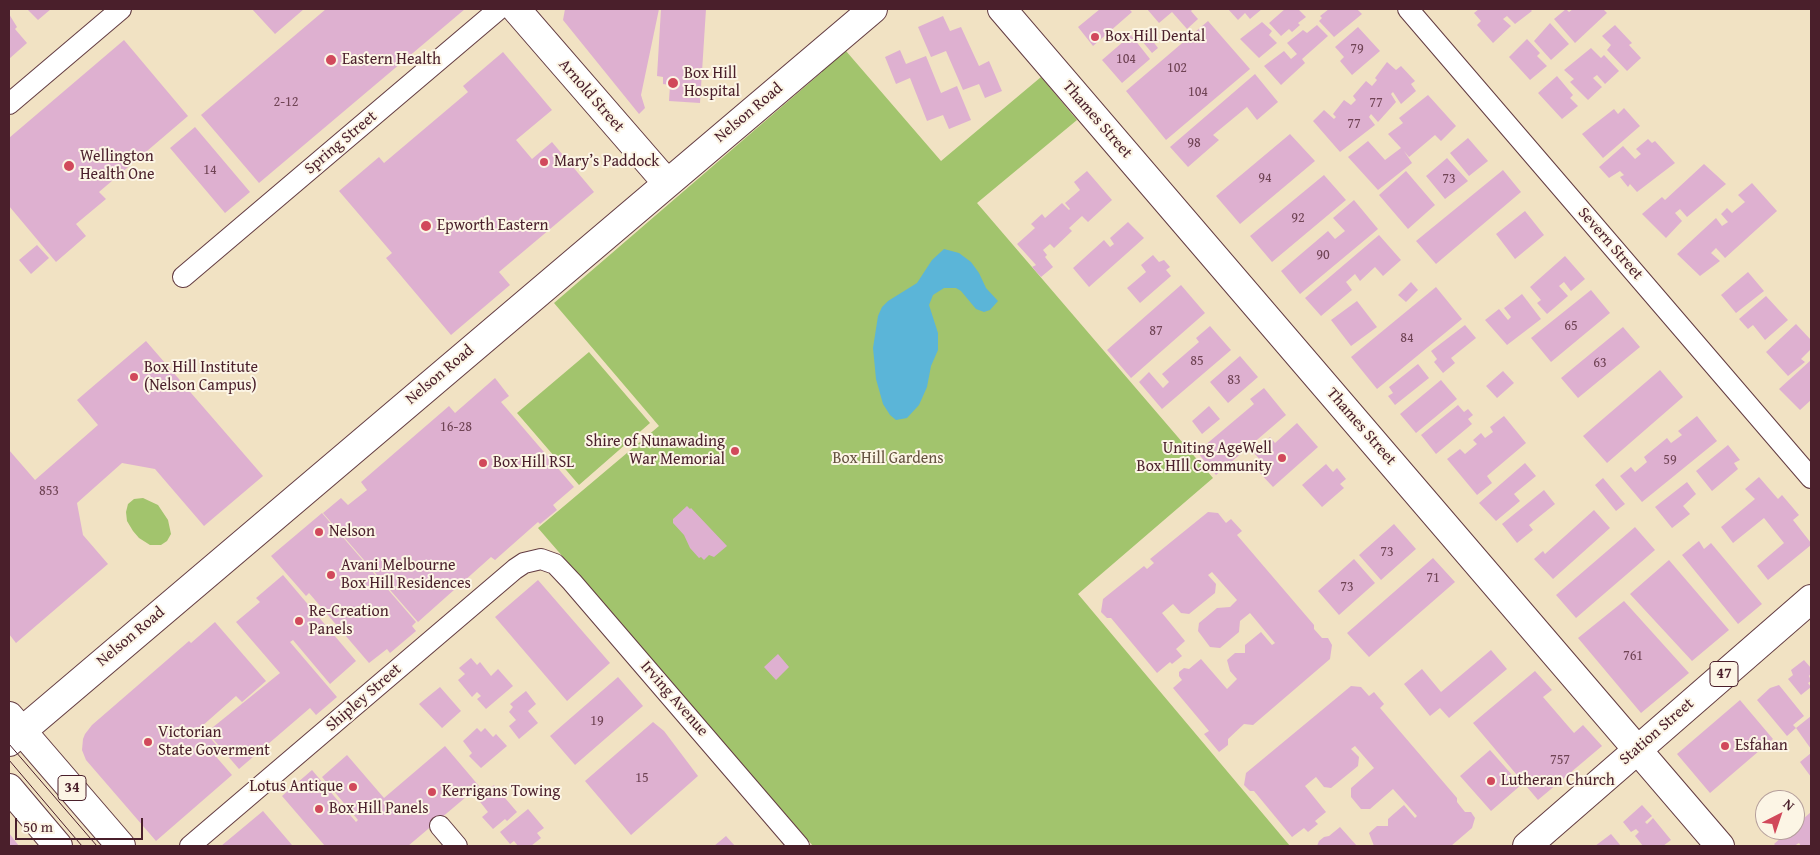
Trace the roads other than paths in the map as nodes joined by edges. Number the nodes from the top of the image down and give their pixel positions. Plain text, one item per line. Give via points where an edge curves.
1 (121, 9) edge
2 (499, 9) edge
3 (516, 9) edge
4 (872, 9) edge
5 (1002, 9) edge
6 (1408, 9) edge
7 (9, 104) edge
8 (667, 183) junction
9 (183, 276) dead end
10 (1811, 478) edge
11 (542, 560) joint
12 (1811, 599) edge
13 (13, 730) edge
14 (1638, 749) junction
15 (9, 788) edge
16 (440, 826) dead end
17 (58, 846) edge
18 (121, 846) edge
19 (190, 846) edge
20 (457, 846) edge
21 (799, 846) edge
22 (1527, 846) edge
23 (1720, 846) edge

1 - 7 street
2 - 9 street, Spring Street
3 - 8 main road, Arnold Street
4 - 8 main road, Nelson Road
5 - 14 main road, Thames Street
6 - 10 street, Severn Street
8 - 13 main road, Nelson Road
11 - 19 street, Shipley Street via 524,563 515,569
11 - 21 street, Irving Avenue via 555,564 572,582
12 - 14 main road, Station Street / 47
13 - 18 main road, 34
14 - 22 main road, Station Street / 47
14 - 23 main road, Thames Street
15 - 17 main road
16 - 20 street

